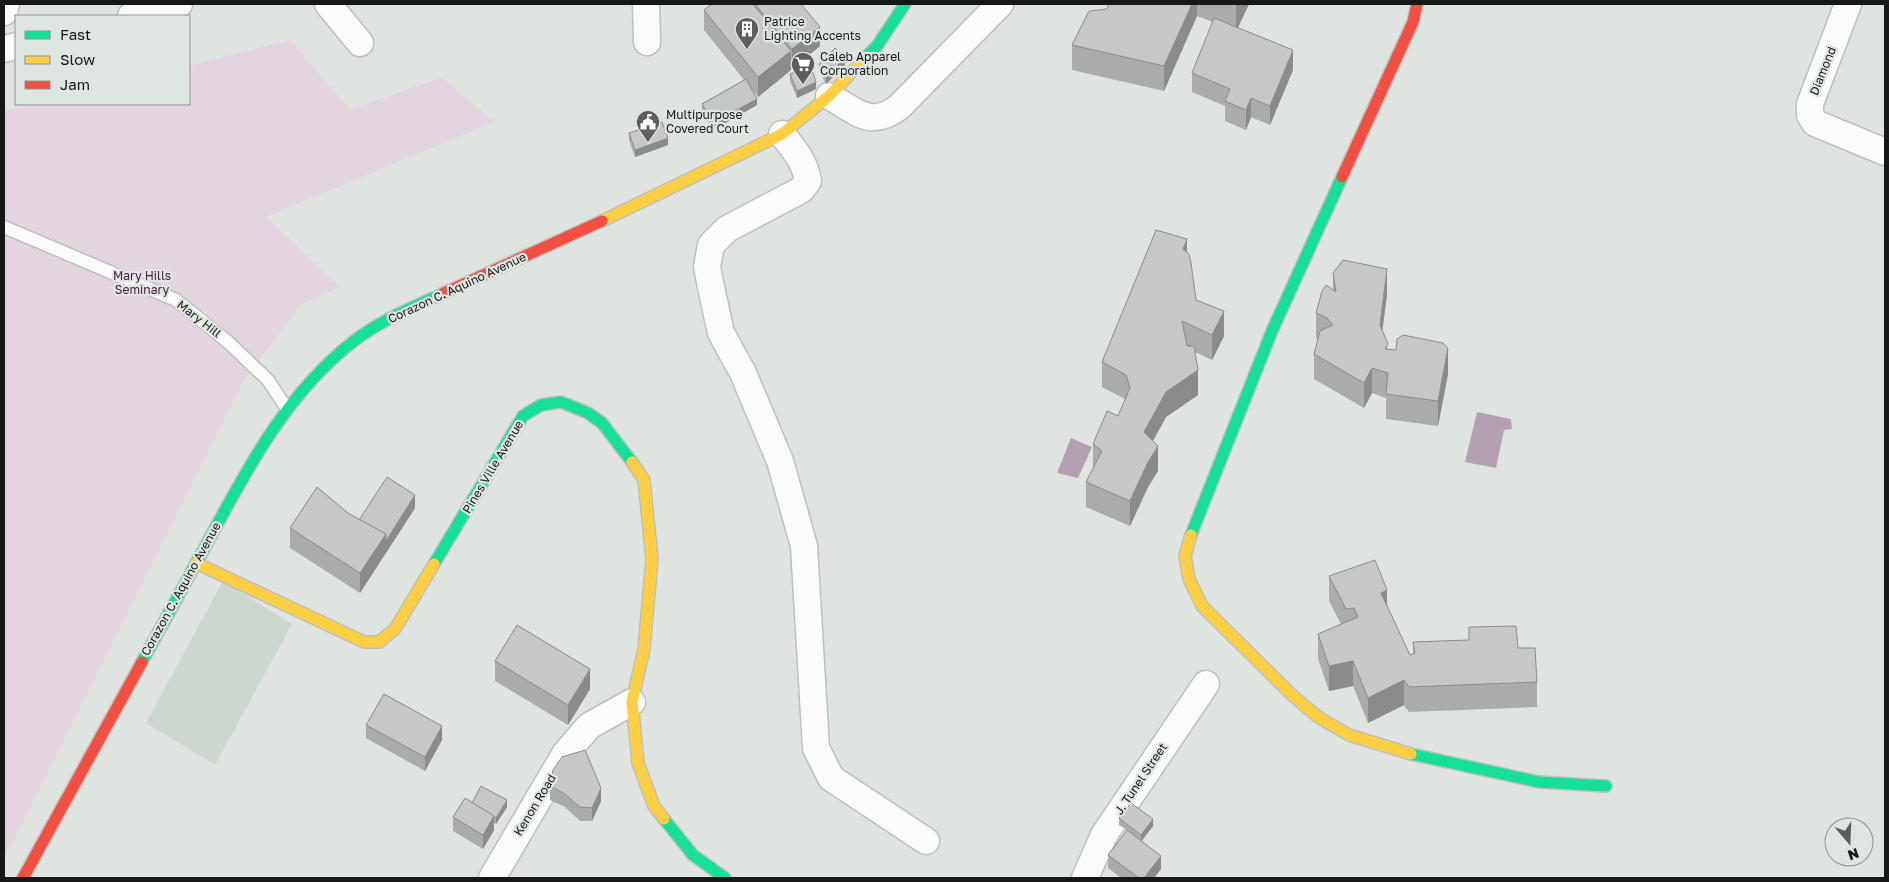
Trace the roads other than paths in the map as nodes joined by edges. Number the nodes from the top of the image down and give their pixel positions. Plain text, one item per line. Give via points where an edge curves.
1 (6, 4) edge
2 (179, 4) edge
3 (328, 4) edge
4 (646, 4) edge
5 (905, 4) edge
6 (1000, 4) edge
7 (1417, 4) edge
8 (1848, 4) edge
9 (4, 12) edge
10 (135, 15) edge
11 (647, 42) dead end
12 (360, 43) dead end
13 (829, 96) junction
14 (782, 134) junction
15 (1885, 152) edge
16 (4, 227) edge
17 (287, 409) junction
18 (196, 563) junction
19 (1206, 684) dead end
20 (632, 702) junction
21 (1606, 786) dead end
22 (926, 841) dead end
23 (23, 878) edge
24 (492, 878) edge
25 (725, 878) edge
26 (1085, 878) edge

1 - 9 street
2 - 10 street
3 - 12 street
4 - 11 street
5 - 13 street, Corazon C. Aquino Avenue via 877,46
6 - 13 street via 899,107 886,116 869,118
7 - 21 street via 1413,22 1272,331 1195,524 1184,556 1189,579 1202,606 1292,696 1318,717 1349,735 1392,750 1540,782
8 - 15 street, Diamond via 1810,104 1810,114 1815,123
13 - 14 street, Corazon C. Aquino Avenue
14 - 17 street, Corazon C. Aquino Avenue via 656,196 398,314 354,341
14 - 22 street via 800,157 808,181 801,190 727,229 711,245 707,267 711,288 721,333 743,373 780,460 804,546 816,748 831,778
16 - 17 lane, Mary Hill via 176,300 268,380
17 - 18 street, Corazon C. Aquino Avenue via 236,490
18 - 20 street, Pines Ville Avenue via 364,642 379,642 395,629 523,416 541,405 561,402 588,413 602,424 644,480 652,560 644,649
18 - 23 street, Corazon C. Aquino Avenue
19 - 26 street, J. Tunel Street via 1104,835
20 - 24 street, Kenon Road via 589,726 564,754
20 - 25 street, Pines Ville Avenue via 638,763 654,806 693,855

